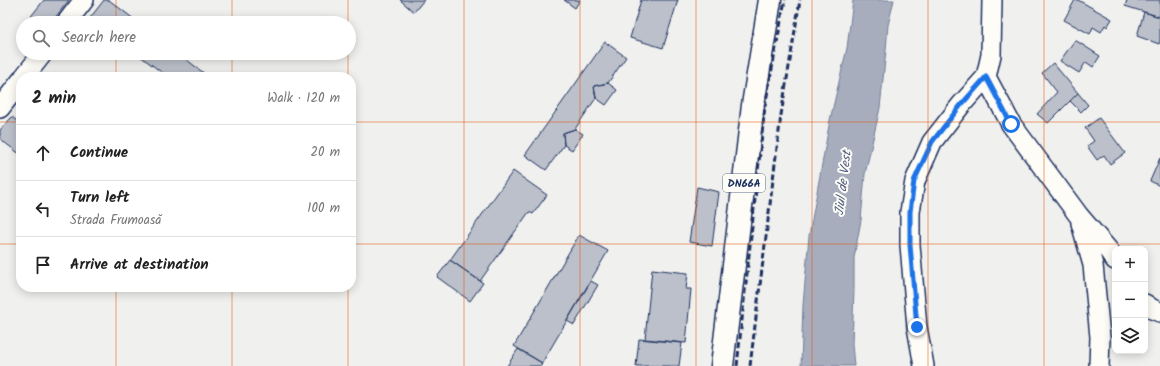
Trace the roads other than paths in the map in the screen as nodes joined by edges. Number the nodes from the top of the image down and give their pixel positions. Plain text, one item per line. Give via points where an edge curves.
1 (84, 0) edge
2 (770, 0) edge
3 (992, 0) edge
4 (71, 16) edge
5 (37, 60) edge
6 (28, 72) edge
7 (986, 77) junction
8 (16, 87) edge
9 (0, 108) edge
10 (1079, 216) junction
11 (1112, 256) edge
12 (1148, 306) edge
13 (1160, 312) edge
14 (722, 366) edge
15 (924, 366) edge
16 (1099, 366) edge

1 - 4 street
2 - 14 main road, DN66A via 753,105
3 - 7 street via 991,55
5 - 6 street
7 - 10 street via 1011,124
7 - 15 street via 932,142 914,181 910,212 910,245 917,327
8 - 9 street
10 - 11 street
10 - 16 street via 1094,265 1100,337
12 - 13 street

